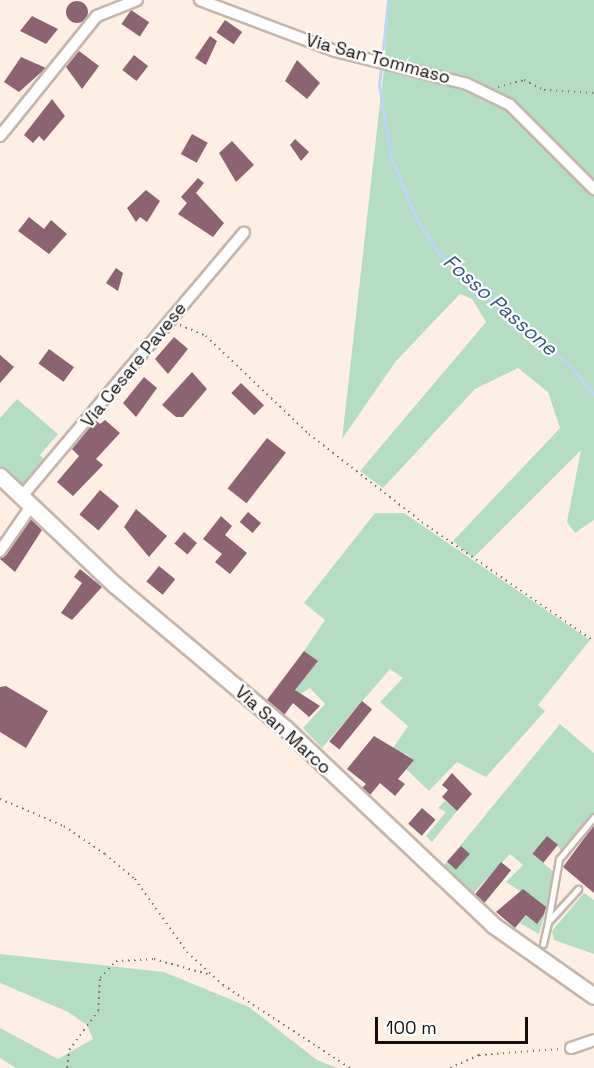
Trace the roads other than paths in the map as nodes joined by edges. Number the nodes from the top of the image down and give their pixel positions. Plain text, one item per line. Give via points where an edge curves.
1 (137, 0) edge
2 (200, 0) edge
3 (0, 136) edge
4 (594, 189) edge
5 (244, 233) dead end
6 (0, 476) edge
7 (27, 500) junction
8 (0, 551) edge
9 (594, 817) edge
10 (578, 889) dead end
11 (548, 922) junction
12 (543, 944) dead end
13 (569, 978) junction
14 (594, 989) edge
15 (594, 996) edge
16 (594, 1040) edge
17 (571, 1048) road end

1 - 3 street via 97,16
2 - 4 street, Via San Tommaso via 335,51 420,68 485,93 510,105
5 - 7 street, Via Cesare Pavese
6 - 7 street, Via San Marco
7 - 8 street, Via Cesare Pavese
7 - 13 street, Via San Marco via 115,585 285,728 493,925
9 - 11 lane via 559,859
10 - 11 lane
11 - 12 lane
13 - 14 street, Via San Marco
13 - 15 street, Via San Marco
16 - 17 street

